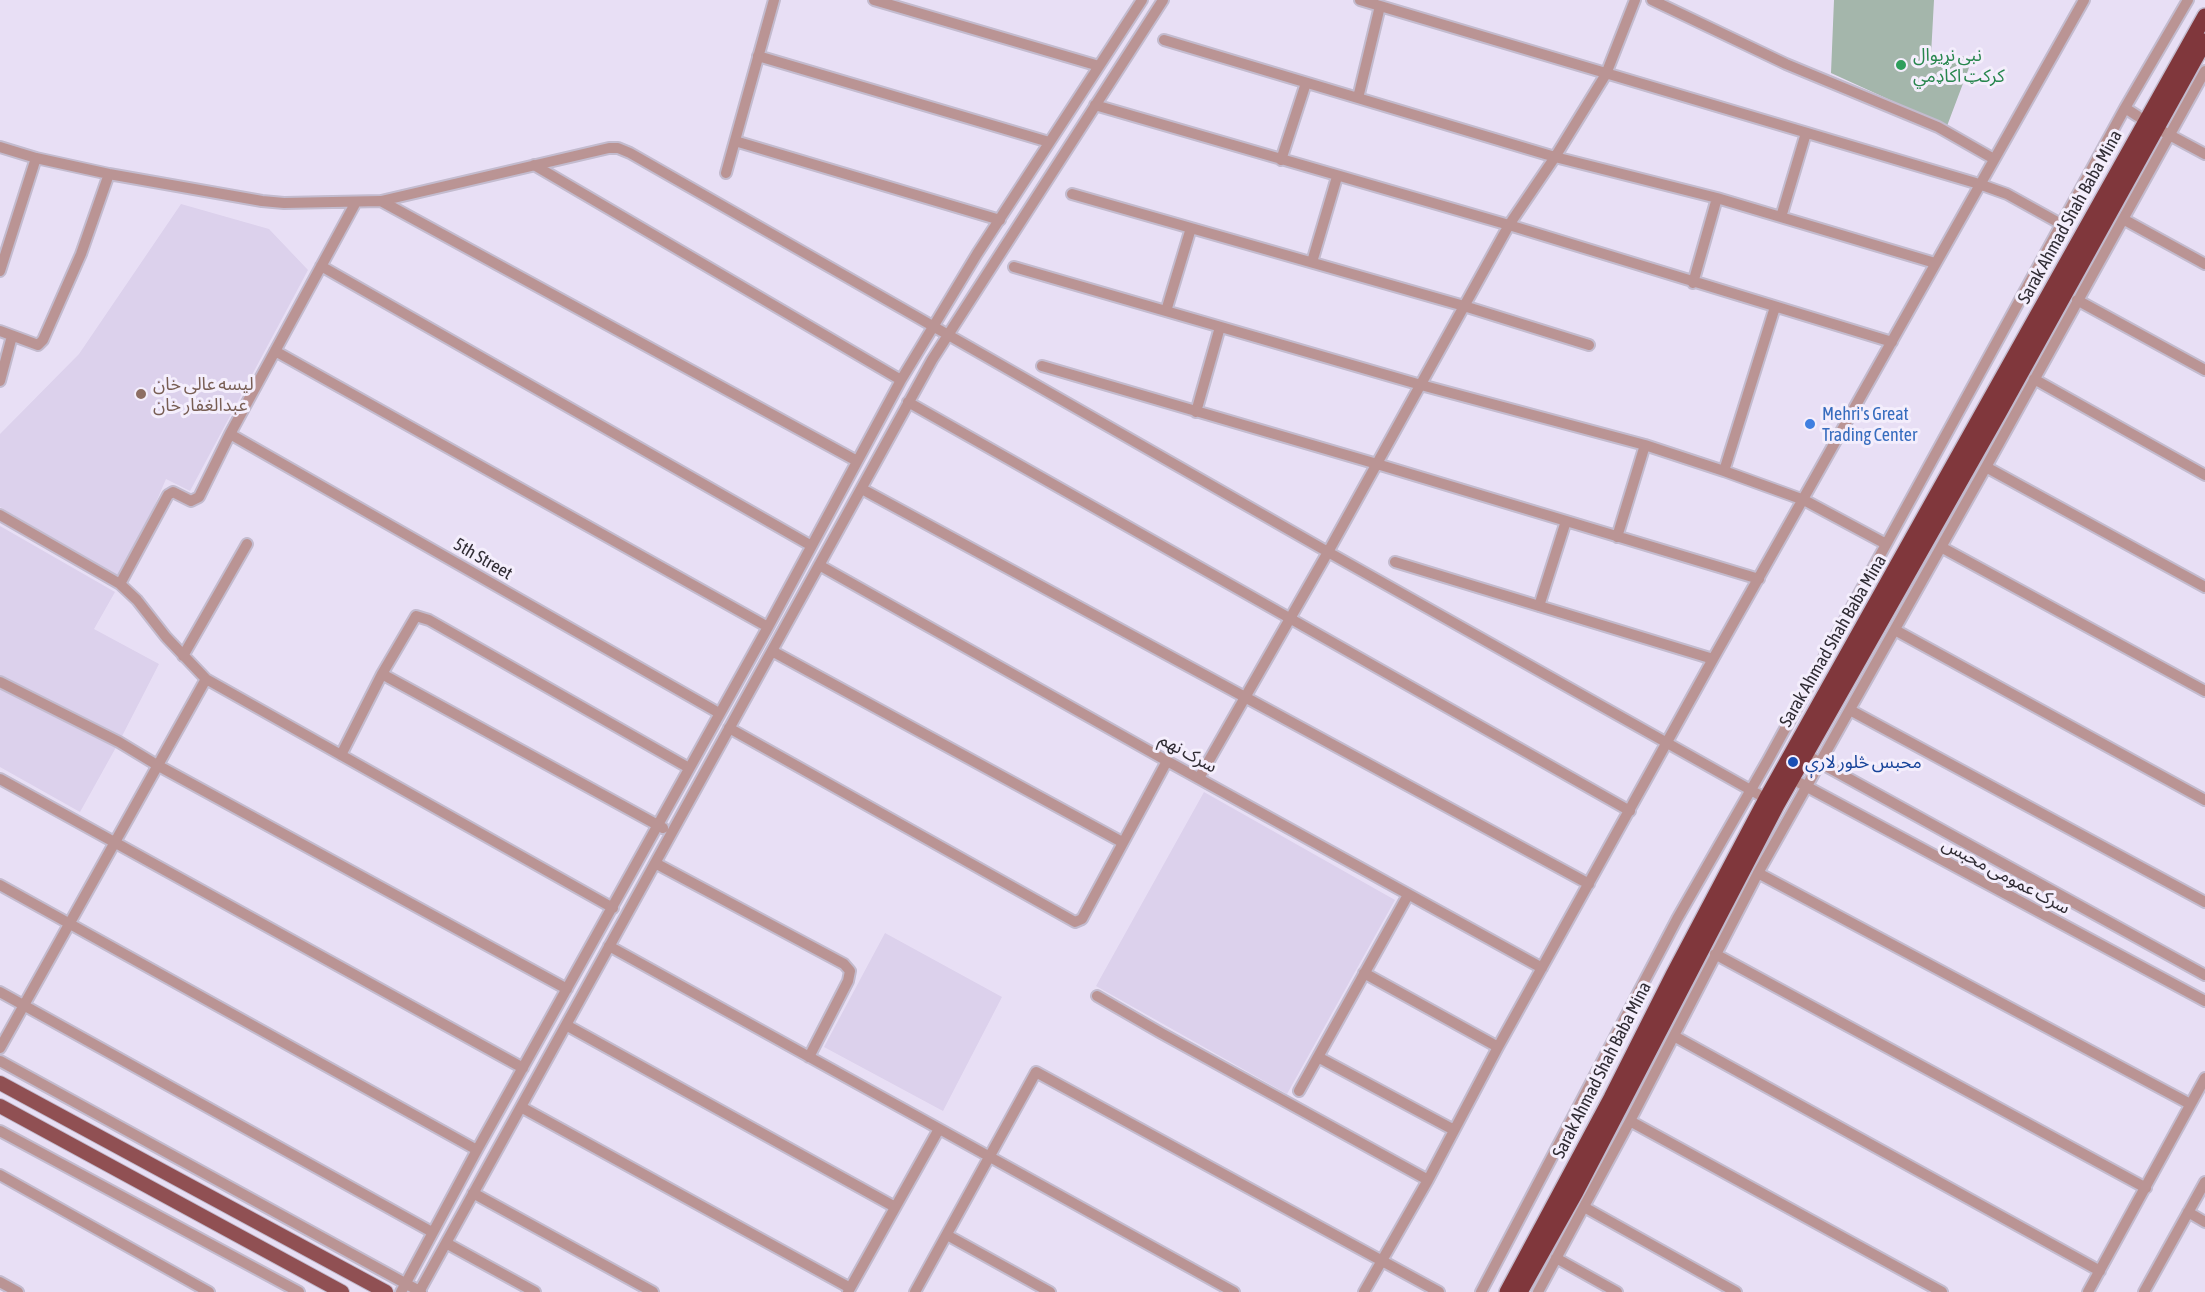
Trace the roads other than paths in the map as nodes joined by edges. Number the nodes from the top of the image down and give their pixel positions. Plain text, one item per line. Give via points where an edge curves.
1 (774, 0) edge
2 (874, 0) edge
3 (1142, 0) edge
4 (1163, 0) edge
5 (1360, 0) edge
6 (1635, 0) edge
7 (1652, 0) edge
8 (2084, 0) edge
9 (2188, 0) edge
10 (1380, 6) junction
11 (2205, 16) edge
12 (1164, 40) dead end
13 (2205, 41) edge
14 (758, 56) junction
15 (1099, 66) junction
16 (2205, 71) edge
17 (1606, 74) junction
18 (1306, 83) junction
19 (1358, 98) junction
20 (1095, 105) junction
21 (2125, 108) junction
22 (2157, 127) junction
23 (1806, 133) junction
24 (735, 141) junction
25 (1049, 142) junction
26 (0, 147) edge
27 (2205, 154) edge
28 (1555, 157) junction
29 (36, 158) junction
30 (1994, 159) junction
31 (1281, 160) junction
32 (534, 165) junction
33 (726, 173) dead end
34 (109, 174) junction
35 (1337, 177) junction
36 (1979, 184) junction
37 (1072, 194) dead end
38 (1718, 198) junction
39 (381, 201) junction
40 (356, 202) junction
41 (1781, 217) junction
42 (2122, 219) junction
43 (999, 220) junction
44 (2061, 224) junction
45 (1509, 225) junction
46 (1191, 228) junction
47 (1312, 262) junction
48 (1935, 263) junction
49 (2205, 264) edge
50 (321, 266) junction
51 (1014, 267) dead end
52 (0, 271) edge
53 (1693, 283) junction
54 (2077, 300) junction
55 (1464, 306) junction
56 (1775, 307) junction
57 (1166, 311) junction
58 (934, 325) junction
59 (1220, 327) junction
60 (0, 331) edge
61 (947, 334) junction
62 (12, 336) junction
63 (1892, 342) junction
64 (1589, 345) dead end
65 (275, 351) junction
66 (1042, 366) dead end
67 (2205, 370) edge
68 (2034, 379) junction
69 (901, 380) junction
70 (0, 381) edge
71 (1421, 385) junction
72 (908, 402) junction
73 (1196, 412) junction
74 (230, 434) junction
75 (1645, 445) junction
76 (857, 461) junction
77 (1377, 464) junction
78 (1986, 467) junction
79 (1724, 471) junction
80 (2205, 475) edge
81 (862, 489) junction
82 (1804, 500) junction
83 (0, 515) edge
84 (1566, 521) junction
85 (1617, 537) junction
86 (247, 544) dead end
87 (1886, 544) junction
88 (810, 545) junction
89 (1941, 546) junction
90 (1329, 552) junction
91 (1395, 562) dead end
92 (819, 566) junction
93 (1759, 579) junction
94 (120, 584) junction
95 (2205, 587) edge
96 (1539, 606) junction
97 (1291, 619) junction
98 (768, 627) junction
99 (1895, 630) junction
100 (772, 651) junction
101 (183, 656) junction
102 (1713, 659) junction
103 (382, 674) junction
104 (206, 679) junction
105 (0, 682) edge
106 (2205, 691) edge
107 (1245, 699) junction
108 (1850, 710) junction
109 (719, 713) junction
110 (729, 728) junction
111 (1667, 743) junction
112 (341, 755) junction
113 (1806, 755) junction
114 (1167, 761) junction
115 (1820, 763) junction
116 (157, 765) junction
117 (689, 768) junction
118 (1199, 778) junction
119 (1792, 778) junction
120 (0, 779) edge
121 (1806, 786) junction
122 (1750, 790) junction
123 (2205, 800) edge
124 (1772, 802) junction
125 (1630, 811) junction
126 (657, 825) junction
127 (671, 833) junction
128 (115, 842) junction
129 (1122, 842) junction
130 (655, 863) junction
131 (1758, 873) junction
132 (0, 885) edge
133 (1589, 885) junction
134 (1408, 895) junction
135 (2205, 902) edge
136 (613, 908) junction
137 (70, 924) junction
138 (609, 946) junction
139 (1715, 954) junction
140 (1542, 968) junction
141 (1364, 973) junction
142 (2205, 975) edge
143 (567, 989) junction
144 (0, 992) edge
145 (1097, 996) dead end
146 (2205, 1000) edge
147 (24, 1006) junction
148 (566, 1025) junction
149 (1674, 1036) junction
150 (1498, 1047) junction
151 (0, 1048) edge
152 (809, 1057) junction
153 (1317, 1057) junction
154 (0, 1061) edge
155 (523, 1068) junction
156 (2205, 1078) edge
157 (0, 1083) edge
158 (1299, 1091) dead end
159 (2190, 1104) junction
160 (0, 1106) edge
161 (521, 1107) junction
162 (1630, 1121) junction
163 (939, 1128) junction
164 (1454, 1130) junction
165 (0, 1131) edge
166 (477, 1150) junction
167 (989, 1156) junction
168 (0, 1176) edge
169 (1428, 1180) junction
170 (2205, 1182) edge
171 (2146, 1188) junction
172 (473, 1193) junction
173 (895, 1207) junction
174 (1584, 1207) junction
175 (2188, 1212) junction
176 (2205, 1222) edge
177 (432, 1232) junction
178 (947, 1235) junction
179 (446, 1243) junction
180 (1556, 1258) junction
181 (1382, 1261) junction
182 (2100, 1272) junction
183 (0, 1282) edge
184 (403, 1287) edge
185 (849, 1290) edge
186 (18, 1292) edge
187 (209, 1292) edge
188 (299, 1292) edge
189 (342, 1292) edge
190 (386, 1292) edge
191 (420, 1292) edge
192 (535, 1292) edge
193 (653, 1292) edge
194 (915, 1292) edge
195 (1050, 1292) edge
196 (1234, 1292) edge
197 (1364, 1292) edge
198 (1439, 1292) edge
199 (1481, 1292) edge
200 (1507, 1292) edge
201 (1520, 1292) edge
202 (1538, 1292) edge
203 (1617, 1292) edge
204 (1736, 1292) edge
205 (1942, 1292) edge
206 (2088, 1292) edge
207 (2144, 1292) edge

1 - 14 street
2 - 15 street
3 - 15 street
4 - 20 street
5 - 10 street
6 - 17 street
7 - 30 street via 1786,64 1938,127
8 - 30 street
9 - 21 street
10 - 17 street
10 - 19 street
11 - 22 highway, Sarak Ahmad Shah Baba Mina
12 - 18 street
13 - 22 highway
14 - 24 street
14 - 25 street
15 - 25 street
16 - 22 street
17 - 23 street
17 - 28 street
18 - 19 street
18 - 31 street
19 - 28 street
20 - 31 street
20 - 61 street
21 - 22 street
21 - 44 street
22 - 27 street
22 - 42 street
22 - 113 highway
22 - 124 highway, Sarak Ahmad Shah Baba Mina via 1921,525
23 - 36 street
23 - 41 street
24 - 33 street
24 - 43 street
25 - 43 street
26 - 29 street
28 - 38 street
28 - 45 street
29 - 34 street
29 - 52 street
30 - 36 street
31 - 35 street
32 - 39 street
32 - 58 street via 618,148
32 - 69 street
34 - 40 street via 262,201
34 - 62 street via 81,254 43,340 38,345
35 - 45 street
35 - 47 street
36 - 44 street via 2007,194
36 - 48 street
37 - 46 street
38 - 41 street
38 - 53 street
39 - 40 street
39 - 76 street
40 - 50 street
41 - 48 street
42 - 49 street
42 - 54 street
43 - 58 street
44 - 87 street
45 - 53 street
45 - 55 street
46 - 47 street
46 - 57 street
47 - 55 street
48 - 63 street
50 - 65 street
50 - 88 street
51 - 57 street
53 - 56 street
54 - 67 street
54 - 68 street
55 - 64 street
55 - 71 street
56 - 63 street
56 - 79 street
57 - 59 street
58 - 61 street
58 - 69 street
59 - 71 street
59 - 73 street
60 - 62 street
61 - 72 street
61 - 90 street
62 - 70 street
63 - 82 street
65 - 74 street
65 - 98 street
66 - 73 street
68 - 78 street
68 - 80 street
69 - 76 street
71 - 75 street
71 - 77 street
72 - 81 street
72 - 97 street
73 - 77 street
74 - 94 street via 199,497 191,501 173,492 168,495
74 - 109 street, 5th Street
75 - 79 street
75 - 85 street
76 - 88 street
77 - 84 street
77 - 90 street
78 - 89 street
78 - 95 street
79 - 82 street
81 - 92 street
81 - 107 street
82 - 87 street
82 - 93 street
83 - 94 street
84 - 85 street
84 - 96 street
85 - 93 street
86 - 101 street
87 - 122 street
88 - 98 street
89 - 99 street
89 - 106 street
90 - 97 street
90 - 111 street
91 - 96 street
92 - 100 street
92 - 114 street, سرک نهم
93 - 102 street
94 - 101 street
96 - 102 street
97 - 107 street
97 - 125 street
98 - 109 street
99 - 108 street
99 - 123 street
100 - 110 street
100 - 129 street
101 - 104 street
102 - 111 street
103 - 112 street
103 - 117 street via 416,616
103 - 126 street
104 - 112 street
104 - 116 street
105 - 116 street
107 - 118 street
107 - 133 street
108 - 115 street
108 - 135 street
109 - 117 street
110 - 127 street
110 - 129 street via 1075,922 1082,919
111 - 122 street
111 - 125 street
112 - 136 street
113 - 115 street, سرک عمومی محبس
113 - 119 highway
114 - 118 street, سرک نهم
114 - 129 street
115 - 121 street
115 - 142 street, سرک عمومی محبس
116 - 128 street
116 - 143 street
117 - 126 street
118 - 134 street, سرک نهم
119 - 121 street, سرک عمومی محبس
119 - 124 highway
120 - 128 street
121 - 131 street
121 - 146 street, سرک عمومی محبس
122 - 124 street
122 - 199 street via 1677,919
124 - 200 highway, Sarak Ahmad Shah Baba Mina via 1672,975
124 - 201 highway via 1581,1182
125 - 133 street
126 - 127 street
126 - 136 street
127 - 130 street
128 - 137 street
128 - 155 street
130 - 138 street
130 - 152 street via 844,964 850,971
131 - 139 street
131 - 159 street
132 - 137 street
133 - 140 street
134 - 140 street, سرک نهم
134 - 141 street
136 - 143 street
137 - 147 street
137 - 166 street
138 - 148 street
138 - 152 street
139 - 149 street
139 - 171 street
140 - 150 street
141 - 150 street
141 - 153 street
143 - 155 street
144 - 147 street
145 - 169 street
147 - 151 street
147 - 177 street
148 - 161 street
148 - 173 street
149 - 162 street
149 - 182 street
150 - 164 street
152 - 163 street
153 - 158 street
153 - 164 street
154 - 184 street
155 - 166 street
156 - 159 street
157 - 190 main road
159 - 171 street
160 - 189 main road
161 - 172 street
161 - 185 street
162 - 174 street
162 - 205 street
163 - 167 street
163 - 173 street
164 - 169 street
165 - 188 street
166 - 177 street
167 - 178 street
167 - 181 street via 1034,1074 1039,1072
167 - 196 street
168 - 187 street
169 - 181 street
170 - 175 street
171 - 182 street
172 - 179 street
172 - 193 street
173 - 185 street
174 - 180 street
174 - 204 street
175 - 176 street
175 - 207 street
177 - 184 street
178 - 194 street
178 - 195 street
179 - 191 street
179 - 192 street
180 - 202 street
180 - 203 street
181 - 197 street
181 - 198 street
182 - 206 street
183 - 186 street
184 - 191 street

